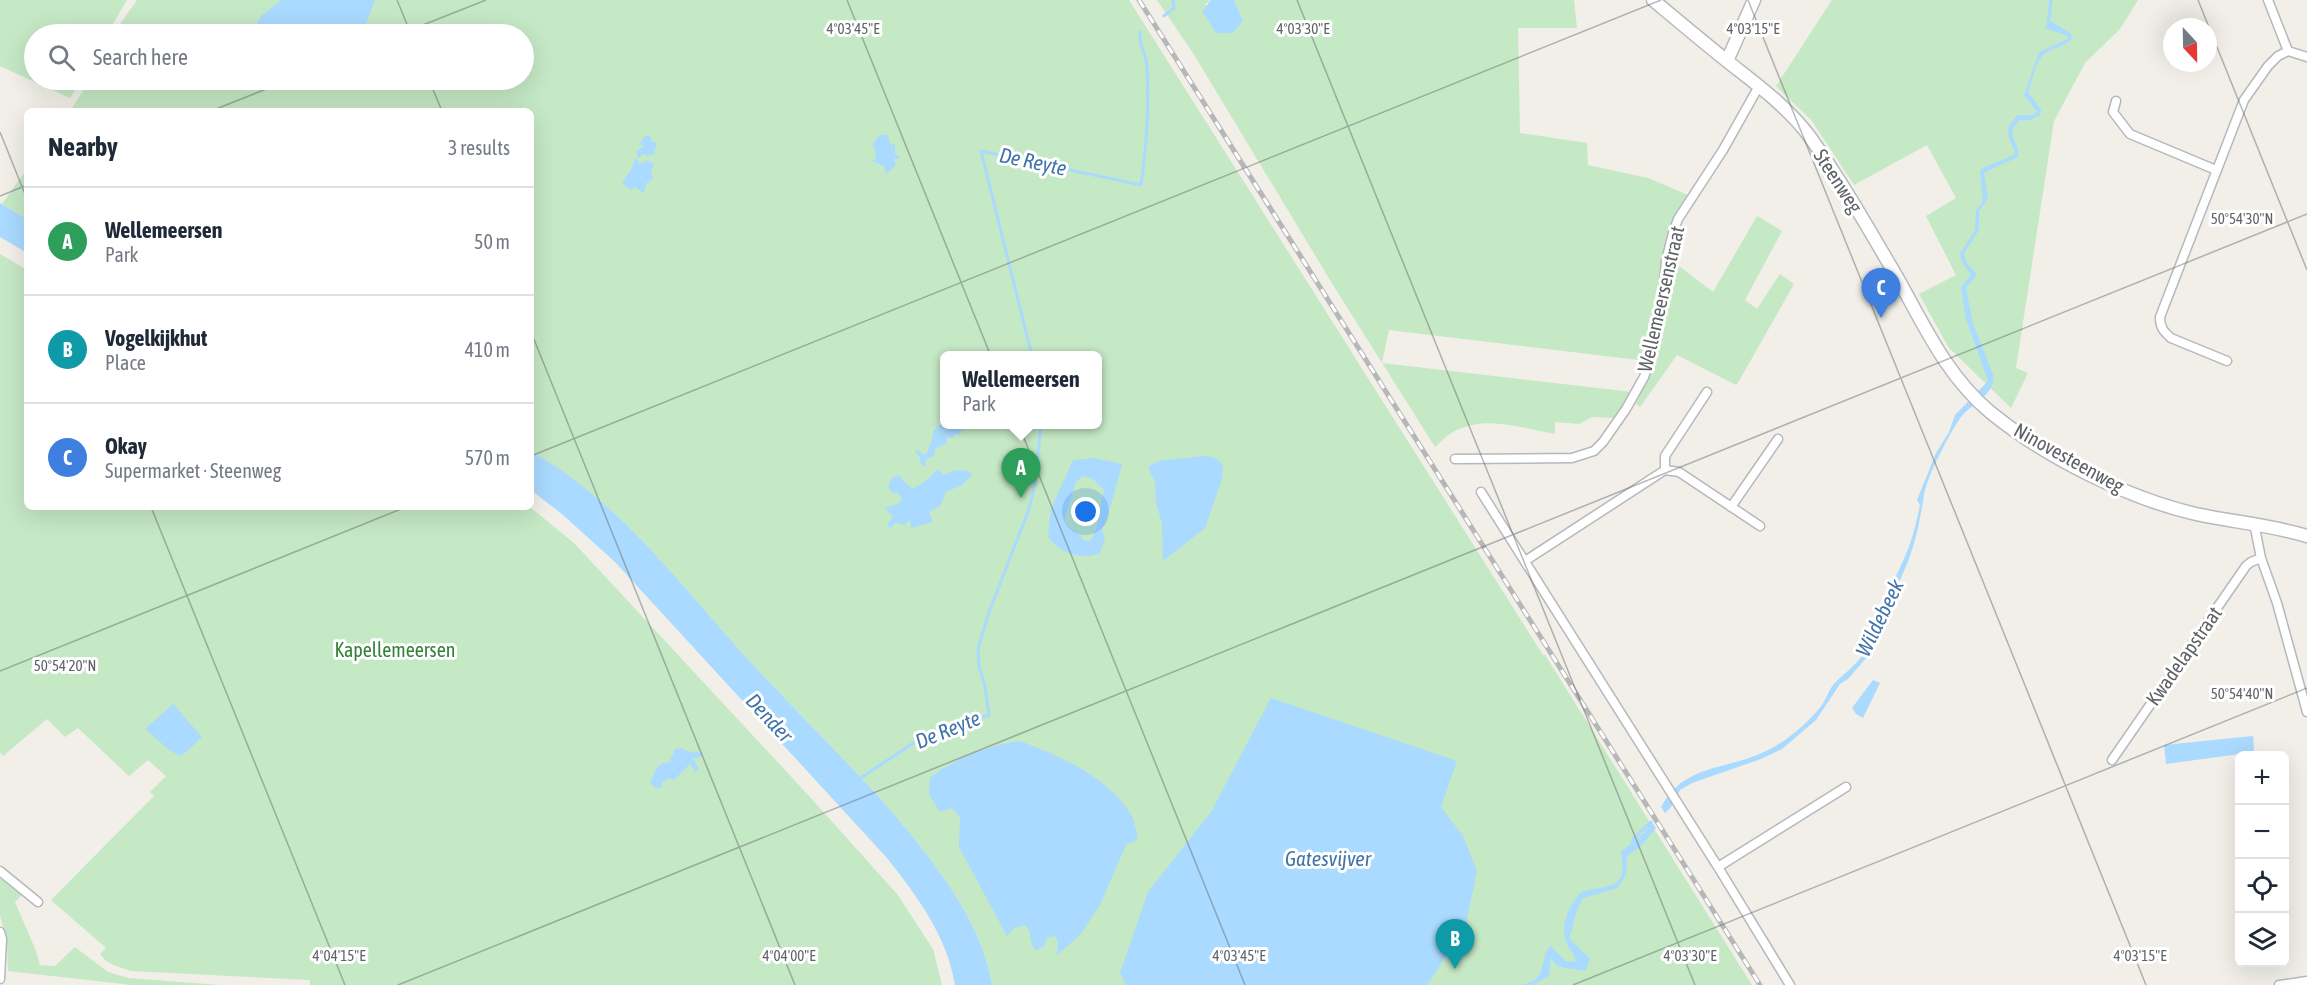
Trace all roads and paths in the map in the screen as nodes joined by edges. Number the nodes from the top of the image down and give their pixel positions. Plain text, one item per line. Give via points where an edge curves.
1 (1653, 0) edge
2 (1754, 0) edge
3 (2268, 0) edge
4 (2288, 51) junction
5 (2307, 57) edge
6 (1727, 61) junction
7 (1759, 86) junction
8 (2116, 101) dead end
9 (2216, 170) junction
10 (2227, 361) dead end
11 (1707, 392) dead end
12 (1977, 400) joint
13 (1778, 439) dead end
14 (1455, 459) dead end
15 (1665, 470) junction
16 (1481, 492) dead end
17 (1731, 507) junction
18 (2254, 524) junction
19 (1760, 526) dead end
20 (2307, 536) edge
21 (2261, 558) junction
22 (1525, 561) junction
23 (2307, 712) edge
24 (2112, 760) dead end
25 (1846, 787) dead end
26 (1718, 867) junction
27 (0, 871) edge
28 (38, 902) dead end
29 (0, 932) edge
30 (1, 966) edge
31 (0, 979) edge
32 (2307, 981) edge
33 (1790, 985) edge
34 (2279, 985) edge

1 - 6 main road, Steenweg
2 - 6 main road
3 - 4 street
4 - 5 street
4 - 9 street via 2268,66 2244,100
6 - 7 main road, Steenweg
7 - 12 main road, Steenweg via 1798,122 1821,154 1884,254 1938,352
7 - 14 street, Wellemeersenstraat via 1724,150 1678,219 1666,261 1655,343 1644,378 1603,442 1594,451 1572,458
8 - 9 street via 2112,112 2130,134
9 - 10 street via 2162,308 2160,324 2171,338
11 - 15 street via 1665,456
12 - 18 main road, Ninovesteenweg via 2056,455 2124,491 2195,513
13 - 17 street
15 - 17 street via 1679,472
15 - 22 street
16 - 22 street
17 - 19 street
18 - 20 main road, Ninovesteenweg
18 - 21 street
21 - 23 street
21 - 24 street, Kwadelapstraat via 2246,566
22 - 26 street
25 - 26 street
26 - 33 street
27 - 28 street
29 - 30 street
30 - 31 street
32 - 34 street

